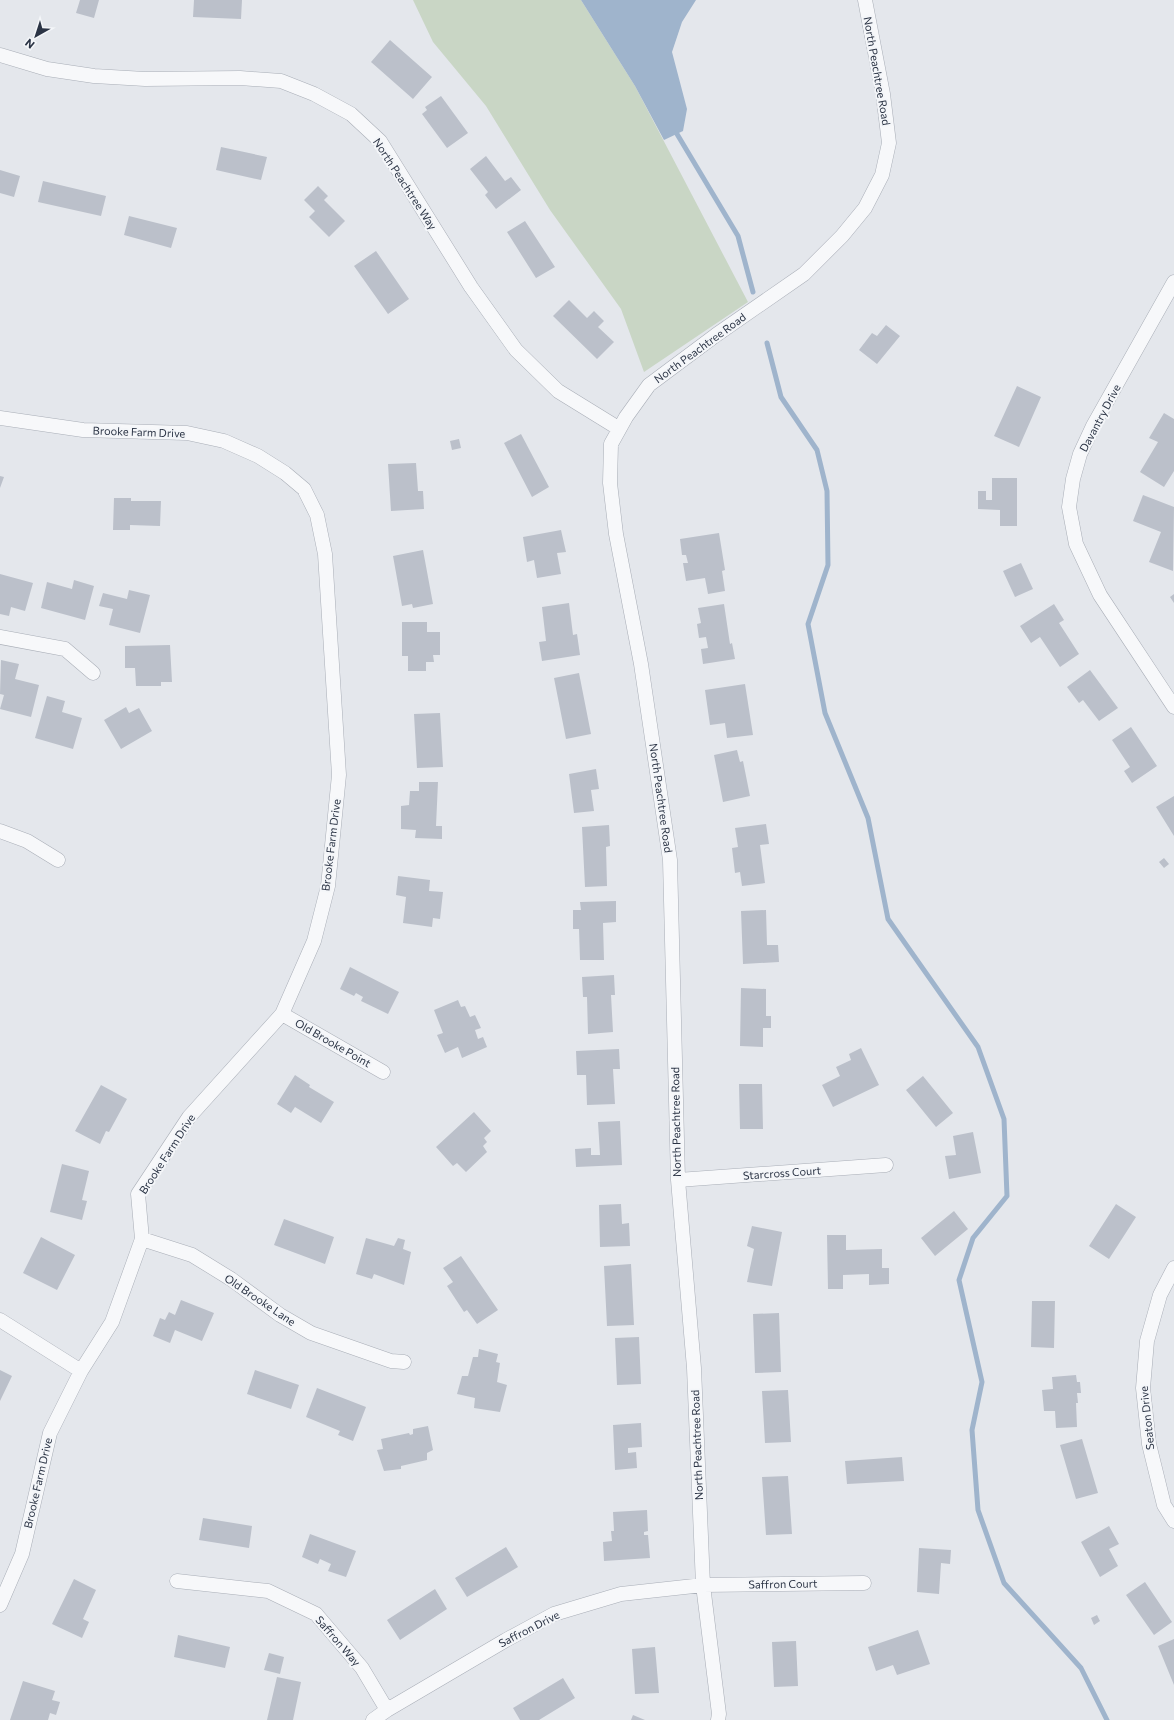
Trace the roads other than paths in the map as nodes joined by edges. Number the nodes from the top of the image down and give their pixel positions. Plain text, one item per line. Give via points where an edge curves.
1 (865, 0) edge
2 (0, 55) edge
3 (1174, 282) edge
4 (0, 418) edge
5 (618, 428) junction
6 (0, 637) edge
7 (93, 673) dead end
8 (1174, 707) edge
9 (0, 831) edge
10 (58, 860) dead end
11 (282, 1014) junction
12 (383, 1072) dead end
13 (886, 1166) dead end
14 (678, 1180) junction
15 (142, 1239) junction
16 (1174, 1268) edge
17 (0, 1320) edge
18 (404, 1362) dead end
19 (81, 1371) junction
20 (1174, 1521) edge
21 (176, 1581) dead end
22 (864, 1583) dead end
23 (703, 1585) junction
24 (0, 1605) edge
25 (387, 1710) junction
26 (373, 1720) edge
27 (718, 1720) edge

1 - 5 street, North Peachtree Road via 883,94 889,143 882,175 865,208 842,236 804,274 716,334 650,385
2 - 5 street, North Peachtree Way via 47,69 94,76 282,81 314,94 351,114 380,142 471,287 516,350 558,391
3 - 8 street, Davantry Drive via 1093,426 1080,454 1069,507 1076,544 1100,595
4 - 11 street, Brooke Farm Drive via 83,430 187,433 224,442 258,456 285,473 304,489 317,515 325,554 339,775 328,886 314,941
5 - 14 street, North Peachtree Road via 611,444 610,483 616,534 641,664 670,860
6 - 7 street via 65,649
9 - 10 street via 27,841
11 - 12 street, Old Brooke Point
11 - 15 street, Brooke Farm Drive via 189,1117 138,1194
13 - 14 street, Starcross Court
14 - 23 street, North Peachtree Road via 694,1368
15 - 18 street, Old Brooke Lane via 192,1255 311,1333 390,1361
15 - 19 street, Brooke Farm Drive via 112,1322
16 - 20 street, Seaton Drive via 1160,1295 1147,1341 1143,1388 1148,1444 1164,1504
17 - 19 street
19 - 24 street, Brooke Farm Drive via 50,1433 22,1554
21 - 25 street, Saffron Way via 268,1591 316,1614 362,1668
22 - 23 street, Saffron Court
23 - 25 street, Saffron Drive via 621,1594 554,1614
23 - 27 street, North Peachtree Road via 720,1714
25 - 26 street, Saffron Drive

